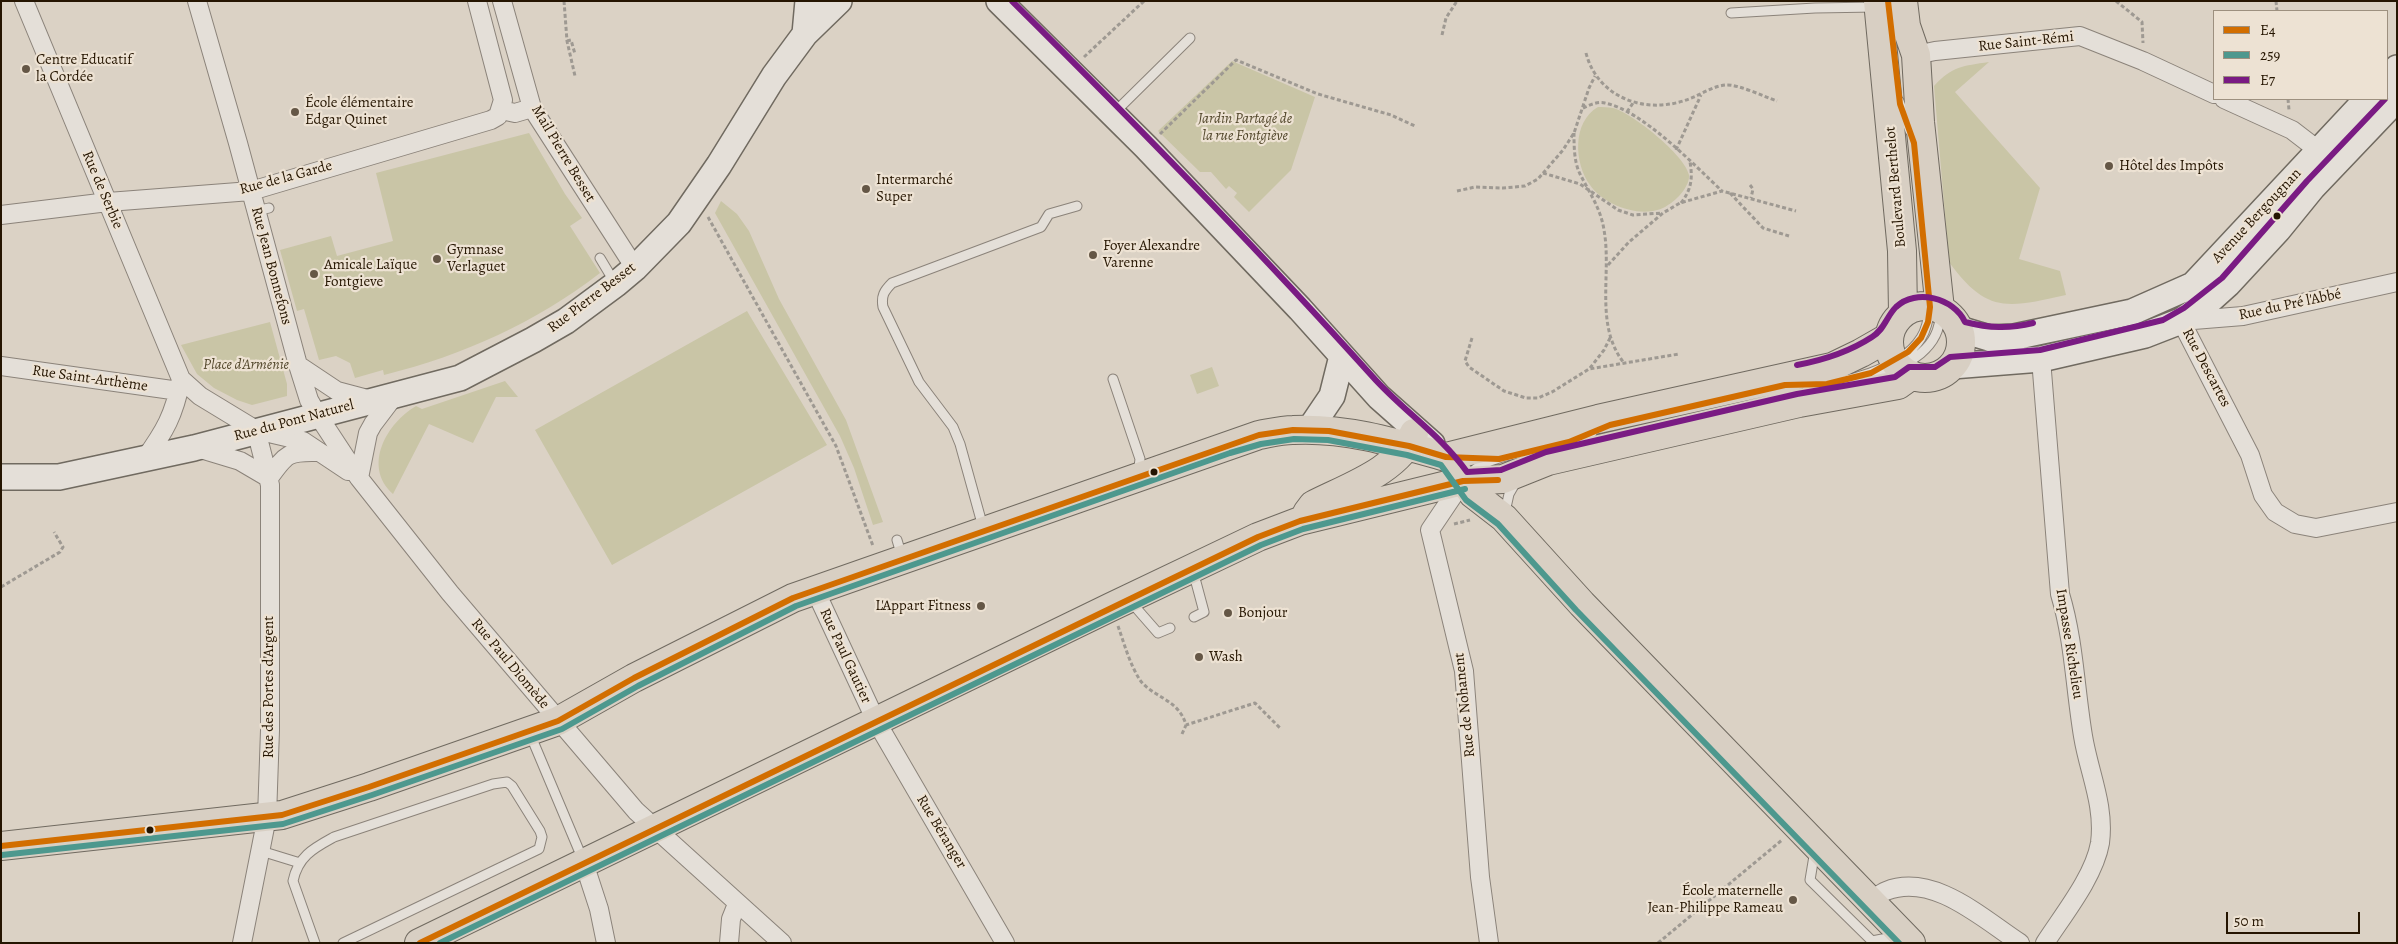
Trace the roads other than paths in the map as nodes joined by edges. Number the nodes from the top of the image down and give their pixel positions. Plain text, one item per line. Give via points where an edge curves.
1 (24, 1) edge
2 (196, 1) edge
3 (477, 1) edge
4 (502, 1) edge
5 (808, 1) edge
6 (839, 1) edge
7 (999, 1) edge
8 (1887, 3) edge
9 (1731, 13) dead end
10 (804, 34) junction
11 (1190, 38) dead end
12 (1916, 55) junction
13 (2397, 68) edge
14 (2388, 77) edge
15 (2213, 94) edge
16 (2397, 99) edge
17 (2226, 100) edge
18 (2366, 100) edge
19 (502, 105) junction
20 (532, 108) junction
21 (1112, 115) junction
22 (2318, 150) junction
23 (251, 191) junction
24 (108, 202) junction
25 (1077, 206) dead end
26 (1, 215) edge
27 (600, 258) dead end
28 (635, 268) junction
29 (2397, 282) edge
30 (616, 284) junction
31 (2193, 285) junction
32 (1935, 308) junction
33 (2132, 312) junction
34 (1903, 313) junction
35 (2182, 321) junction
36 (1959, 329) junction
37 (1342, 356) junction
38 (1899, 360) junction
39 (2040, 360) junction
40 (298, 365) junction
41 (1, 366) edge
42 (1952, 366) junction
43 (1112, 379) dead end
44 (180, 385) junction
45 (395, 395) junction
46 (371, 400) junction
47 (317, 414) junction
48 (256, 430) junction
49 (1309, 430) junction
50 (1412, 438) junction
51 (194, 448) junction
52 (323, 453) junction
53 (1446, 457) junction
54 (144, 460) junction
55 (1510, 465) junction
56 (1138, 476) junction
57 (1, 478) edge
58 (269, 478) junction
59 (359, 478) junction
60 (1463, 481) junction
61 (1495, 511) junction
62 (2397, 512) edge
63 (1300, 522) junction
64 (985, 532) junction
65 (1193, 568) junction
66 (815, 590) junction
67 (1119, 603) junction
68 (1194, 617) dead end
69 (1170, 628) dead end
70 (558, 721) junction
71 (876, 721) junction
72 (529, 732) junction
73 (267, 817) junction
74 (656, 827) junction
75 (1816, 845) junction
76 (1, 846) edge
77 (261, 851) junction
78 (300, 863) junction
79 (584, 863) junction
80 (1870, 901) junction
81 (737, 904) junction
82 (1907, 939) edge
83 (242, 943) edge
84 (315, 943) edge
85 (343, 943) edge
86 (419, 943) edge
87 (606, 943) edge
88 (729, 943) edge
89 (782, 943) edge
90 (1005, 943) edge
91 (1489, 943) edge
92 (2020, 943) edge
93 (2046, 943) edge

1 - 24 street, Rue de Serbie
2 - 23 street, Rue Jean Bonnefons
3 - 19 street
4 - 20 street, Mail Pierre Besset
5 - 10 main road, Rue Pierre Besset
6 - 10 main road, Rue Pierre Besset
7 - 21 main road
8 - 9 lane
8 - 12 main road, Boulevard Berthelot via 1906,26
8 - 32 lane via 1900,104 1914,143
8 - 34 main road, Boulevard Berthelot
10 - 28 main road, Rue Pierre Besset via 679,223
11 - 21 lane
12 - 15 street, Rue Saint-Rémi via 2080,36
12 - 32 main road, Boulevard Berthelot
13 - 14 main road
16 - 35 main road, Avenue Bergougnan via 2313,187 2228,284
17 - 22 street via 2292,130
18 - 22 main road, Avenue Bergougnan
19 - 20 street via 515,113
19 - 23 street, Rue de la Garde via 491,120
20 - 28 street, Mail Pierre Besset
21 - 37 main road
22 - 31 main road, Avenue Bergougnan
23 - 24 street, Rue de la Garde
23 - 40 street, Rue Jean Bonnefons via 262,210
24 - 26 street, Rue de la Garde
24 - 44 street, Rue de Serbie
25 - 64 lane via 1049,214 1042,227 892,283 882,298 883,308 919,382 954,427
27 - 30 lane
28 - 30 main road, Rue Pierre Besset
29 - 35 street, Rue du Pré l'Abbé via 2243,316
30 - 45 main road, Rue Pierre Besset via 566,321 460,378
31 - 33 main road, Avenue Bergougnan
31 - 35 main road
32 - 34 main road via 1912,308
32 - 36 main road via 1948,314
32 - 38 lane via 1921,338
32 - 38 lane via 1940,326 1932,344
33 - 35 main road
33 - 36 main road via 2014,337 1989,338
34 - 38 main road via 1893,323
35 - 39 main road, Rue Descartes via 2145,335
35 - 62 street, Rue Descartes via 2250,455 2263,495 2275,512 2295,524 2316,528
36 - 42 main road via 1960,348
37 - 49 main road via 1332,396
37 - 50 main road
38 - 42 main road via 1921,377 1938,375
38 - 53 main road via 1861,353 1832,367
38 - 55 lane via 1849,380 1785,385 1610,426
38 - 55 main road via 1898,385 1799,403 1548,461
39 - 42 main road, Rue Descartes
39 - 93 street, Impasse Richelieu via 2060,594 2068,621 2083,737 2102,814 2099,845 2087,878
40 - 46 street via 337,391
40 - 47 street, Rue Jean Bonnefons
41 - 44 street, Rue Saint-Arthème
43 - 56 lane via 1140,459
44 - 48 street, Rue de Serbie
44 - 54 street via 173,415
45 - 46 main road, Rue du Pont Naturel
45 - 59 street via 368,433
46 - 47 main road, Rue du Pont Naturel
47 - 48 main road, Rue du Pont Naturel
47 - 59 street, Rue Paul Diomède
48 - 51 main road, Rue du Pont Naturel
48 - 52 street, Rue Paul Diomède via 303,441
48 - 58 street, Rue des Portes d'Argent
49 - 50 main road
49 - 56 main road via 1259,435
50 - 53 main road
50 - 63 main road via 1379,471 1313,505
51 - 54 main road, Rue du Pont Naturel
51 - 58 street, Rue du Pont Naturel via 240,461
52 - 58 street via 296,452 281,461
52 - 59 street, Rue Paul Diomède
53 - 55 lane
53 - 60 main road
54 - 57 main road, Rue du Pont Naturel via 59,477
55 - 60 main road via 1495,480
55 - 61 lane via 1509,494
56 - 64 main road
58 - 73 street, Rue des Portes d'Argent
59 - 70 street, Rue Paul Diomède
60 - 61 main road via 1472,494
60 - 63 main road
60 - 91 street, Rue de Nohanent via 1430,530 1464,671 1480,877
61 - 75 main road
63 - 65 main road via 1258,537
64 - 66 main road via 900,550
65 - 67 main road
65 - 68 lane via 1204,612
66 - 70 main road via 716,635
66 - 71 street, Rue Paul Gautier
67 - 69 lane via 1158,633
67 - 71 main road
70 - 72 main road
70 - 74 street, Rue Paul Diomède via 636,811
71 - 74 main road
71 - 90 street, Rue Béranger
72 - 73 main road via 369,787
72 - 79 lane
73 - 76 main road
73 - 77 street, Rue des Portes d'Argent
74 - 79 main road
74 - 81 street, Rue Paul Diomède
75 - 80 main road
75 - 82 lane via 1810,880 1872,941
77 - 78 lane
77 - 83 street, Rue des Portes d'Argent
78 - 84 lane via 293,881
78 - 85 lane via 310,850 334,837 501,782 512,786 540,830 539,850
79 - 86 main road
79 - 87 street
80 - 82 main road
80 - 92 street via 1886,891 1910,886 1932,888
81 - 88 street via 731,919
81 - 89 street, Rue Paul Diomède

